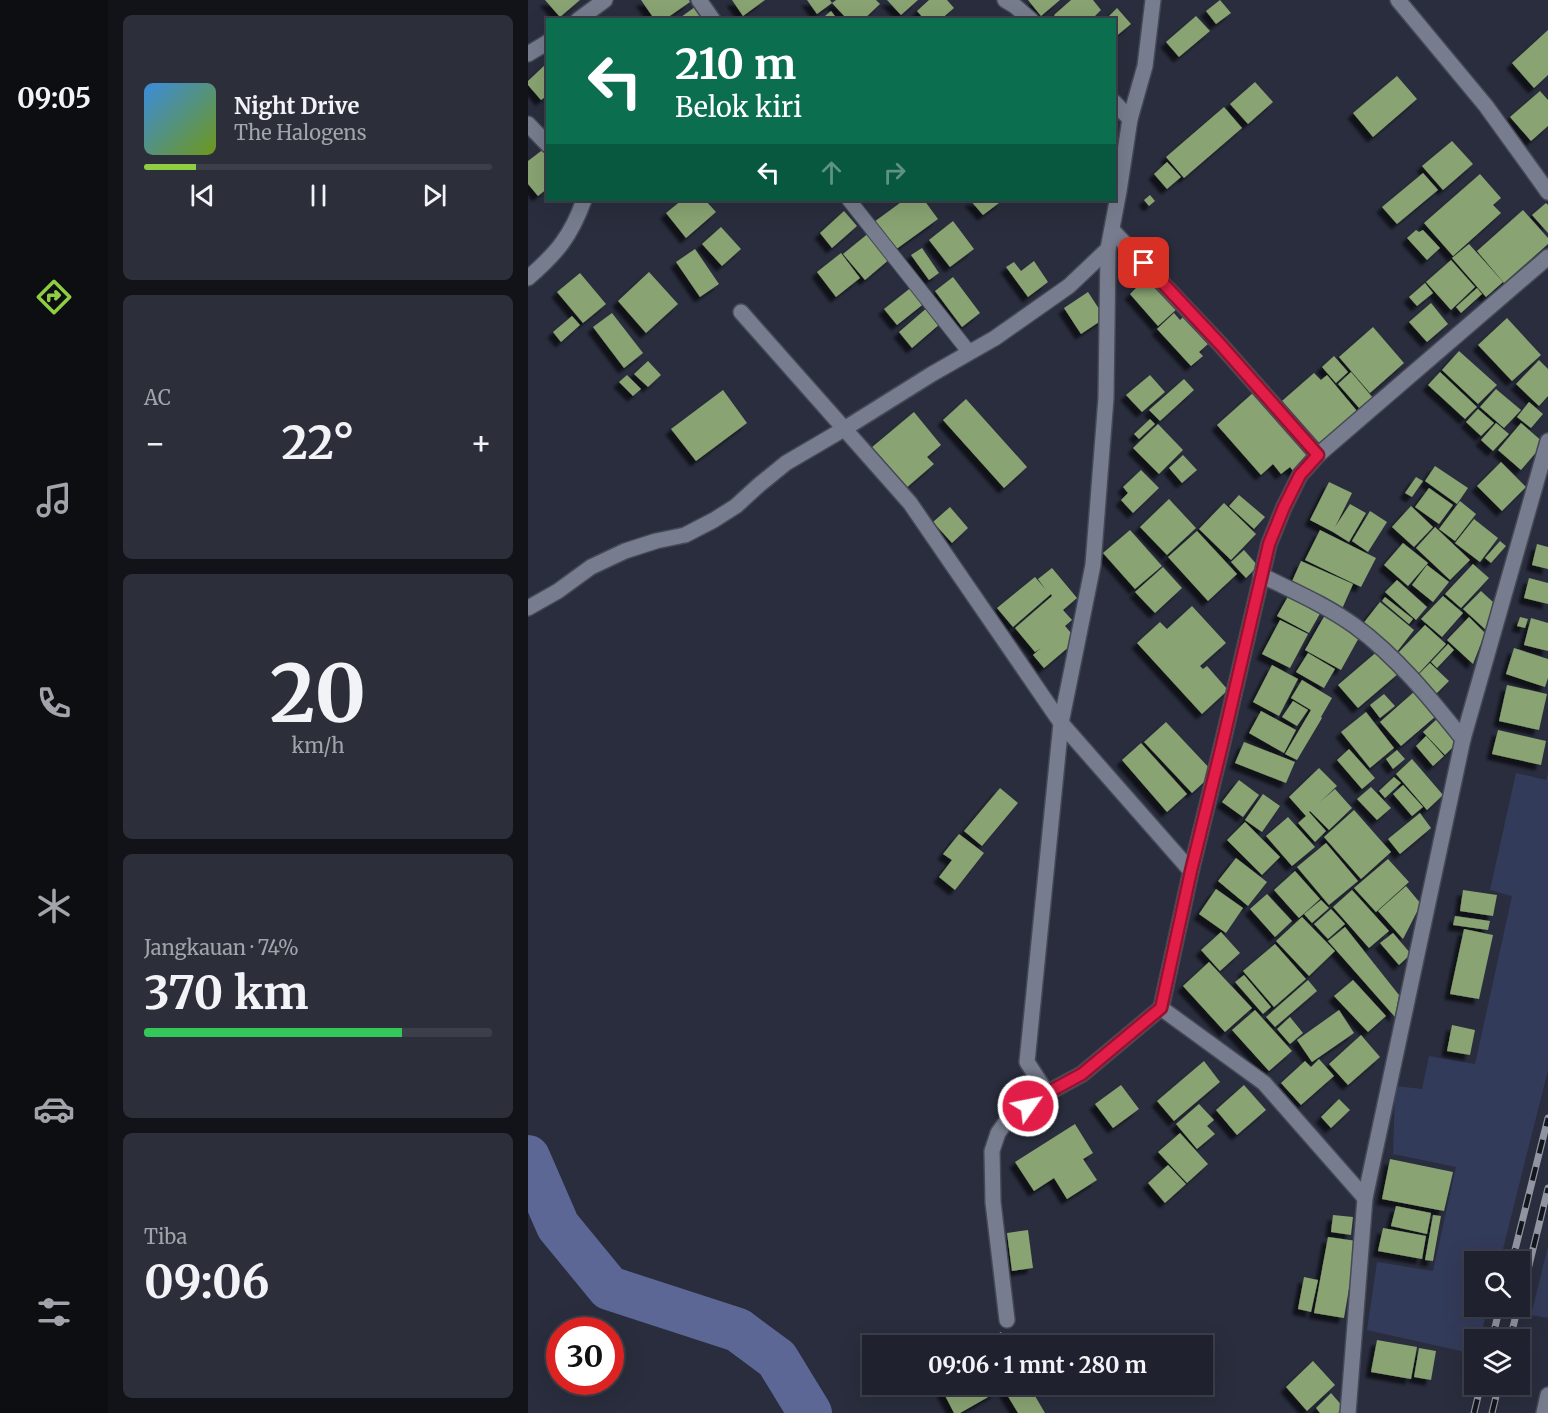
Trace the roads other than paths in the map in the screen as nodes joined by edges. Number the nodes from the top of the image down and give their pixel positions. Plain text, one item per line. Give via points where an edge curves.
1 (605, 0) edge
2 (699, 0) edge
3 (1005, 0) edge
4 (1153, 0) edge
5 (1398, 0) edge
6 (581, 18) edge
7 (712, 18) edge
8 (1029, 18) edge
9 (546, 43) edge
10 (528, 54) edge
11 (1116, 104) edge
12 (1130, 119) junction
13 (530, 130) edge
14 (546, 143) edge
15 (1548, 192) edge
16 (584, 201) edge
17 (850, 201) edge
18 (1112, 230) junction
19 (1108, 249) junction
20 (1548, 257) edge
21 (528, 278) edge
22 (741, 312) dead end
23 (969, 352) junction
24 (844, 429) junction
25 (1548, 441) edge
26 (1318, 455) junction
27 (1261, 575) junction
28 (528, 608) edge
29 (1061, 723) junction
30 (1462, 739) junction
31 (1191, 871) junction
32 (1161, 1008) junction
33 (1047, 1093) junction
34 (1365, 1198) junction
35 (1007, 1320) dead end
36 (1548, 1395) edge
37 (1348, 1413) edge
38 (1544, 1413) edge

1 - 6 street
2 - 7 street
3 - 8 street
4 - 12 street via 1145,66
5 - 15 street via 1486,106
9 - 10 street
11 - 12 street
12 - 18 street
13 - 14 street
16 - 21 street via 560,248
17 - 23 lane
18 - 19 street
18 - 26 street
19 - 23 street via 1069,286
19 - 29 street via 1106,398 1093,565
20 - 26 street
22 - 24 street
23 - 24 street
24 - 28 street via 786,463 714,520 685,535 625,551 599,563
24 - 29 street via 910,503
25 - 30 street
26 - 27 street via 1300,475 1284,507
27 - 30 street via 1338,615 1370,638 1429,697
27 - 31 street
29 - 31 street
29 - 33 street via 1027,1062
30 - 34 street
31 - 32 street
32 - 33 street via 1082,1074
32 - 34 street via 1264,1083
33 - 35 street via 1008,1119 992,1151 993,1202
34 - 37 street
36 - 38 street

